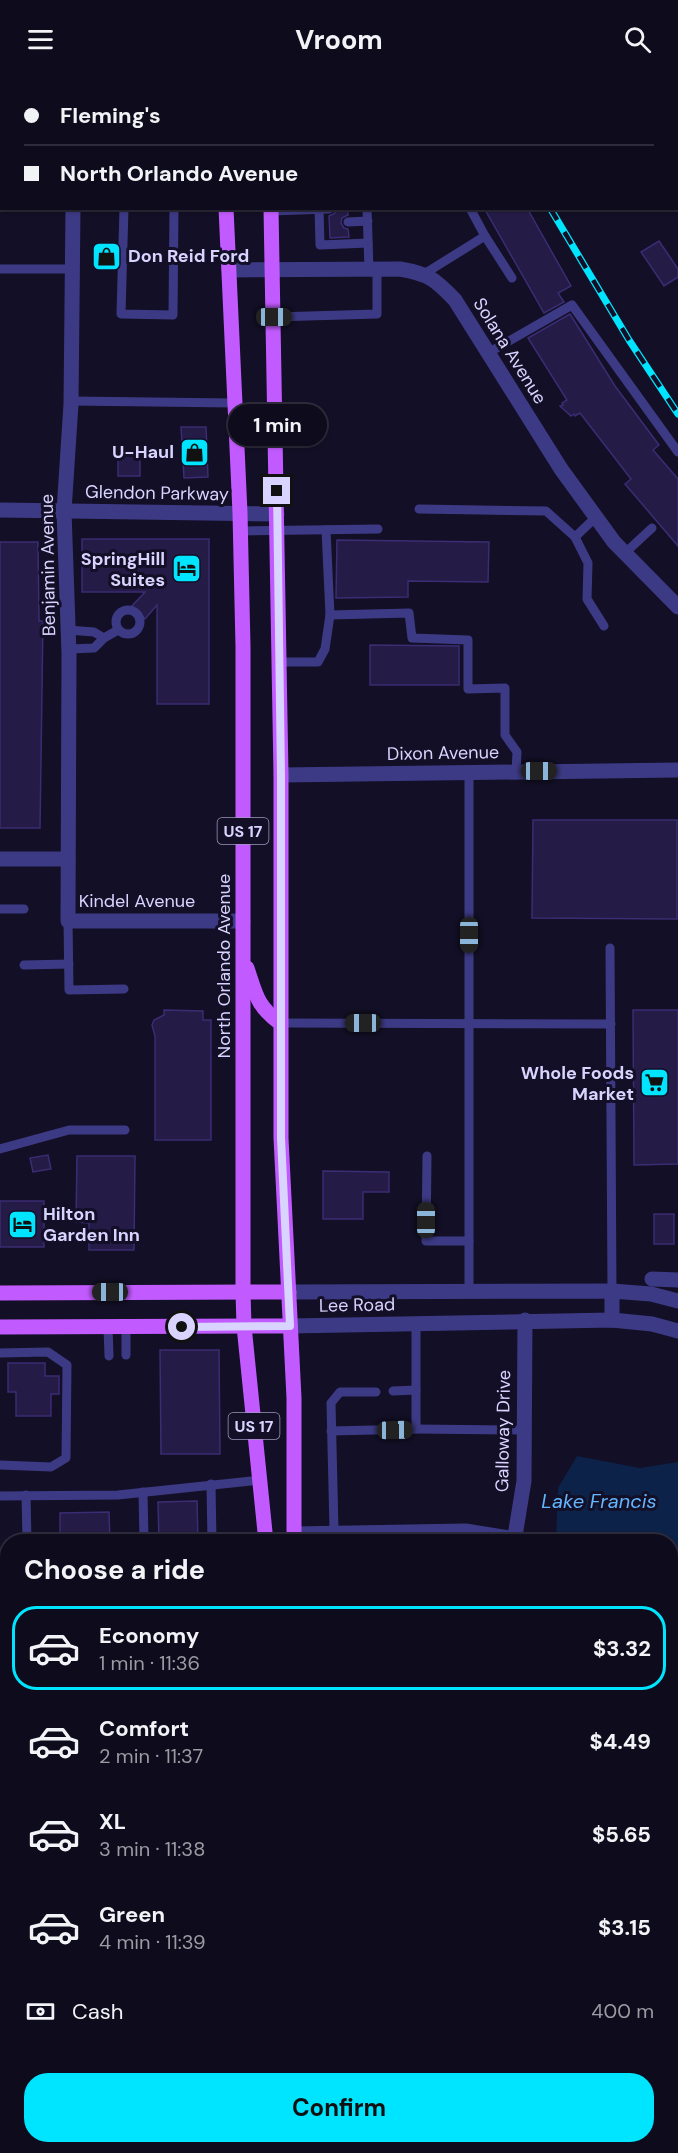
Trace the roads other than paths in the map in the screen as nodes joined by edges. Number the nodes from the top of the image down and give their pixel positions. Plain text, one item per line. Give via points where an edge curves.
1 (74, 210) edge
2 (124, 210) edge
3 (174, 210) edge
4 (226, 210) edge
5 (271, 210) edge
6 (322, 210) edge
7 (367, 210) edge
8 (471, 210) edge
9 (368, 221) junction
10 (348, 222) dead end
11 (485, 236) junction
12 (368, 243) junction
13 (0, 269) edge
14 (73, 269) junction
15 (229, 270) junction
16 (373, 270) junction
17 (273, 271) junction
18 (424, 273) junction
19 (512, 279) dead end
20 (274, 317) junction
21 (488, 353) junction
22 (71, 401) junction
23 (234, 403) junction
24 (678, 452) edge
25 (419, 509) dead end
26 (0, 510) edge
27 (64, 512) junction
28 (240, 513) junction
29 (277, 514) junction
30 (596, 517) junction
31 (652, 528) dead end
32 (378, 529) dead end
33 (326, 530) junction
34 (240, 531) junction
35 (276, 531) junction
36 (575, 537) junction
37 (625, 553) junction
38 (677, 603) edge
39 (330, 615) junction
40 (604, 626) dead end
41 (68, 630) junction
42 (118, 630) dead end
43 (104, 638) junction
44 (69, 649) junction
45 (279, 662) junction
46 (678, 770) edge
47 (469, 772) junction
48 (516, 772) junction
49 (281, 775) junction
50 (0, 859) edge
51 (68, 859) junction
52 (0, 909) edge
53 (24, 909) dead end
54 (68, 921) junction
55 (243, 921) junction
56 (610, 948) dead end
57 (243, 955) junction
58 (69, 964) junction
59 (24, 965) dead end
60 (124, 989) dead end
61 (280, 1023) junction
62 (469, 1023) junction
63 (610, 1024) junction
64 (125, 1130) dead end
65 (0, 1149) edge
66 (427, 1156) dead end
67 (469, 1241) junction
68 (652, 1280) dead end
69 (678, 1280) edge
70 (469, 1291) junction
71 (612, 1291) junction
72 (243, 1292) junction
73 (288, 1292) junction
74 (0, 1293) edge
75 (678, 1301) edge
76 (525, 1320) junction
77 (612, 1320) junction
78 (416, 1323) junction
79 (244, 1326) junction
80 (290, 1326) junction
81 (0, 1327) edge
82 (108, 1327) junction
83 (126, 1327) junction
84 (678, 1331) edge
85 (0, 1353) edge
86 (126, 1355) dead end
87 (109, 1356) dead end
88 (417, 1390) junction
89 (393, 1391) dead end
90 (376, 1392) dead end
91 (416, 1429) junction
92 (523, 1430) junction
93 (331, 1431) junction
94 (0, 1465) edge
95 (261, 1480) junction
96 (211, 1484) junction
97 (143, 1492) junction
98 (26, 1495) junction
99 (0, 1496) edge
100 (334, 1530) junction
101 (27, 1534) edge
102 (144, 1534) edge
103 (212, 1534) edge
104 (265, 1534) edge
105 (294, 1534) edge
106 (307, 1534) edge
107 (493, 1534) edge
108 (516, 1534) edge

1 - 14 street, Benjamin Avenue
2 - 3 lane via 121,314 173,315
4 - 15 main road, North Orlando Avenue / US 17
5 - 17 main road, US 17
6 - 12 lane via 325,223 320,245
7 - 9 lane
8 - 11 lane
9 - 10 lane
9 - 12 lane
11 - 18 lane
11 - 19 lane
12 - 16 lane
13 - 14 lane
14 - 22 street, Benjamin Avenue
15 - 17 street
15 - 23 main road, North Orlando Avenue / US 17
16 - 17 street
16 - 18 street
16 - 20 lane via 377,314
17 - 20 main road, US 17
18 - 21 street, Solana Avenue via 455,300
20 - 29 main road, US 17
21 - 24 lane via 572,305
21 - 30 street, Solana Avenue
22 - 23 lane
22 - 27 street, Benjamin Avenue
23 - 28 main road, North Orlando Avenue / US 17
25 - 36 lane via 546,511
26 - 27 street, Glendon Parkway
27 - 28 street, Glendon Parkway
27 - 41 street, Benjamin Avenue
28 - 29 street, Glendon Parkway
28 - 34 main road, North Orlando Avenue / US 17
29 - 35 main road, US 17
30 - 36 lane
30 - 37 street, Solana Avenue
31 - 37 lane
32 - 33 lane
33 - 35 lane
33 - 39 lane
34 - 35 lane
34 - 55 main road, North Orlando Avenue / US 17
35 - 45 main road, US 17
36 - 40 lane via 588,563 587,599
37 - 38 street, Solana Avenue
39 - 45 lane via 325,649 318,662
39 - 48 lane via 409,613 412,638 468,640 468,689 505,688 505,735 517,752
41 - 43 lane via 94,632
41 - 44 street, Benjamin Avenue
42 - 43 lane
43 - 44 lane via 94,648
44 - 51 street, Benjamin Avenue
45 - 49 main road, US 17
46 - 48 street, Dixon Avenue
47 - 48 street, Dixon Avenue
47 - 49 street, Dixon Avenue
47 - 62 lane
49 - 61 main road, US 17
50 - 51 street
51 - 54 street, Benjamin Avenue
52 - 53 lane
54 - 55 street, Kindel Avenue
54 - 58 lane
55 - 57 main road, North Orlando Avenue / US 17
56 - 63 lane
57 - 61 main road via 265,1012
57 - 72 main road, North Orlando Avenue / US 17
58 - 59 lane
58 - 60 lane via 69,990
61 - 62 lane
61 - 73 main road, US 17
62 - 63 lane
62 - 67 lane
63 - 71 lane
64 - 65 lane via 69,1130
66 - 67 lane via 426,1241
67 - 70 lane
68 - 69 street
70 - 71 street, Lee Road
70 - 73 street, Lee Road
71 - 75 street, Lee Road
71 - 77 street
72 - 73 main road, Lee Road
72 - 74 main road, Lee Road
72 - 79 main road, North Orlando Avenue / US 17
73 - 80 main road, US 17
76 - 77 street, Lee Road
76 - 78 street, Lee Road
76 - 92 street, Galloway Drive
77 - 84 street, Lee Road
78 - 80 street, Lee Road
78 - 88 lane
79 - 80 main road, Lee Road
79 - 83 main road, Lee Road
79 - 95 main road, North Orlando Avenue / US 17
80 - 105 main road, US 17
81 - 82 main road, Lee Road
82 - 83 main road, Lee Road
82 - 87 lane
83 - 86 lane
85 - 94 lane via 48,1352 67,1365 67,1404 66,1458 51,1467
88 - 89 lane
88 - 91 lane
90 - 93 lane via 340,1392 331,1403
91 - 92 lane
91 - 93 lane
92 - 108 street, Galloway Drive via 524,1481
93 - 100 lane
95 - 96 lane
95 - 104 main road, North Orlando Avenue / US 17
96 - 97 lane
96 - 103 lane
97 - 98 lane
97 - 102 lane
98 - 99 lane
98 - 101 lane
100 - 106 lane
100 - 107 lane via 466,1528

